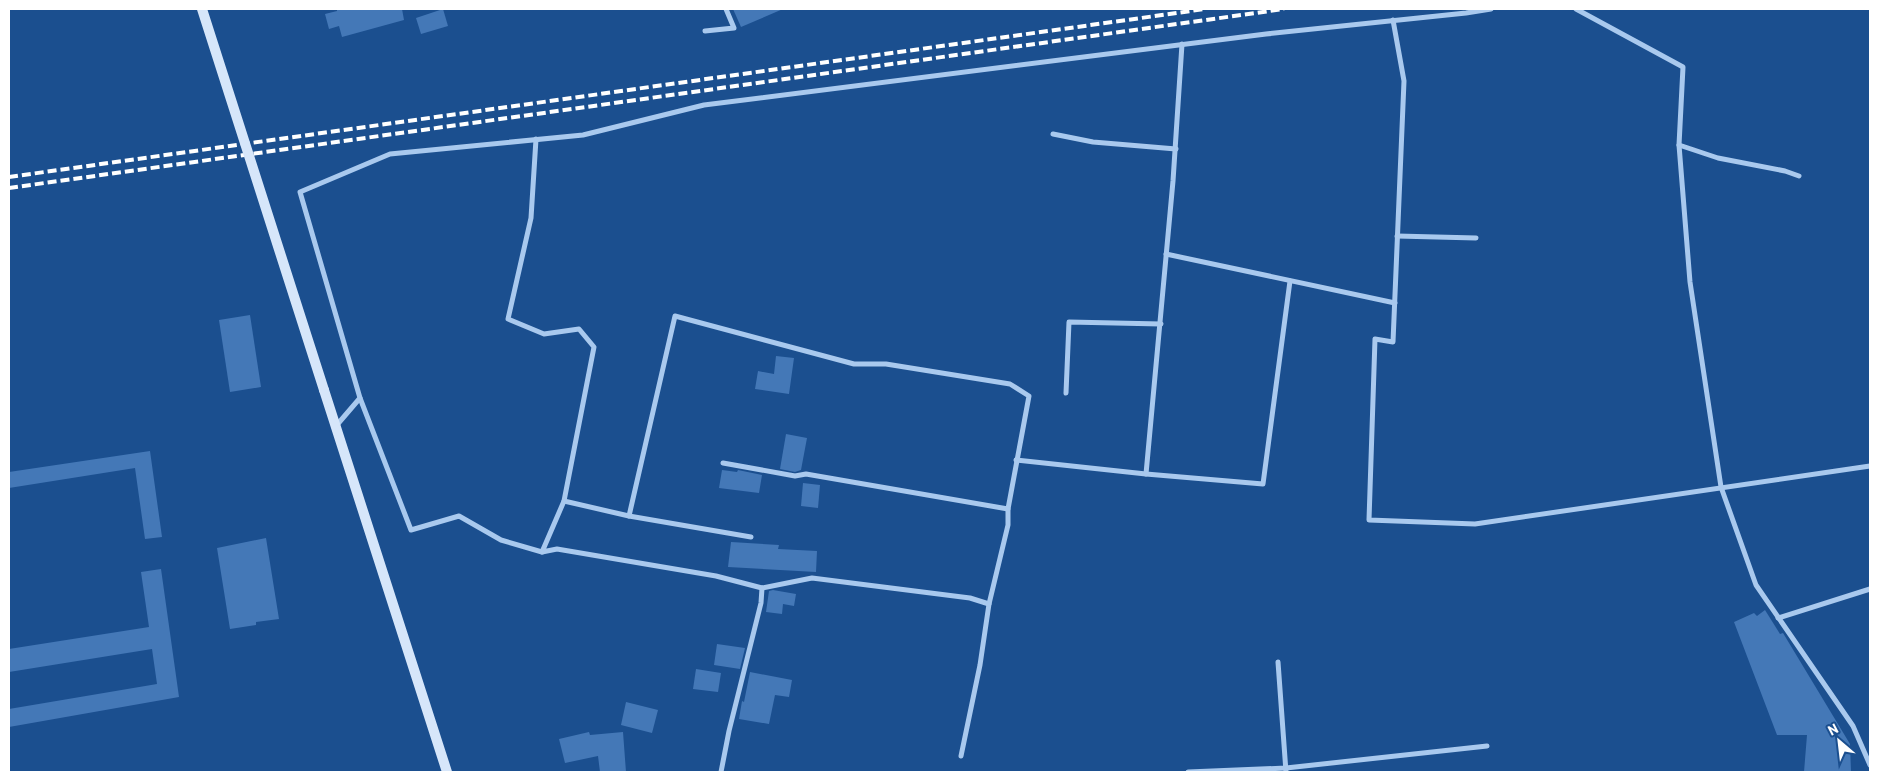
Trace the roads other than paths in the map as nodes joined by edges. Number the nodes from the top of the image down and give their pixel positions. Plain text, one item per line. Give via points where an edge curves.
1 (202, 9) edge
2 (726, 9) edge
3 (1491, 9) edge
4 (1576, 9) edge
5 (1393, 20) junction
6 (705, 31) dead end
7 (1182, 44) junction
8 (1053, 134) dead end
9 (536, 140) junction
10 (1679, 145) junction
11 (1176, 149) junction
12 (1799, 176) dead end
13 (1397, 236) junction
14 (1476, 238) dead end
15 (1166, 254) junction
16 (1290, 281) junction
17 (1395, 304) junction
18 (1161, 324) junction
19 (1066, 393) dead end
20 (360, 398) junction
21 (335, 426) junction
22 (1016, 460) junction
23 (723, 463) dead end
24 (1870, 466) edge
25 (1146, 474) junction
26 (1721, 487) junction
27 (564, 501) junction
28 (1008, 509) junction
29 (629, 516) junction
30 (751, 537) dead end
31 (542, 552) junction
32 (762, 588) junction
33 (1870, 589) edge
34 (989, 604) junction
35 (1778, 618) junction
36 (1278, 662) dead end
37 (1487, 746) dead end
38 (960, 756) dead end
39 (1870, 765) edge
40 (1286, 770) edge
41 (447, 772) edge
42 (721, 772) edge
43 (1188, 772) edge

1 - 21 main road, bridge
2 - 6 street via 734,28
3 - 5 street
4 - 10 street via 1683,67
5 - 7 street
5 - 13 street via 1404,80
7 - 9 street via 704,105 583,135
7 - 11 street
8 - 11 street via 1093,142
9 - 20 street via 390,154 300,192
9 - 27 street via 531,218 508,319 544,334 579,329 594,347
10 - 12 street via 1718,158
10 - 26 street via 1690,282
11 - 15 street
13 - 14 street
13 - 17 street
15 - 16 street
15 - 18 street
16 - 17 street
16 - 25 street via 1263,484
17 - 26 street via 1393,342 1375,339 1369,520 1475,524
18 - 19 street via 1070,322
18 - 25 street
20 - 21 street
20 - 31 street via 411,530 459,516 501,540
21 - 41 main road
22 - 25 street
22 - 28 street
22 - 29 street via 1029,396 1010,384 886,364 854,364 676,316
23 - 28 street
24 - 26 street
26 - 35 street via 1756,585
27 - 29 street
27 - 31 street
28 - 34 street via 1008,525
29 - 30 street
31 - 32 street via 557,549 716,576
32 - 34 street via 812,578 970,598
32 - 42 street
33 - 35 street
34 - 38 street via 980,665
35 - 39 street via 1853,726
36 - 40 street
37 - 40 street
40 - 43 street

